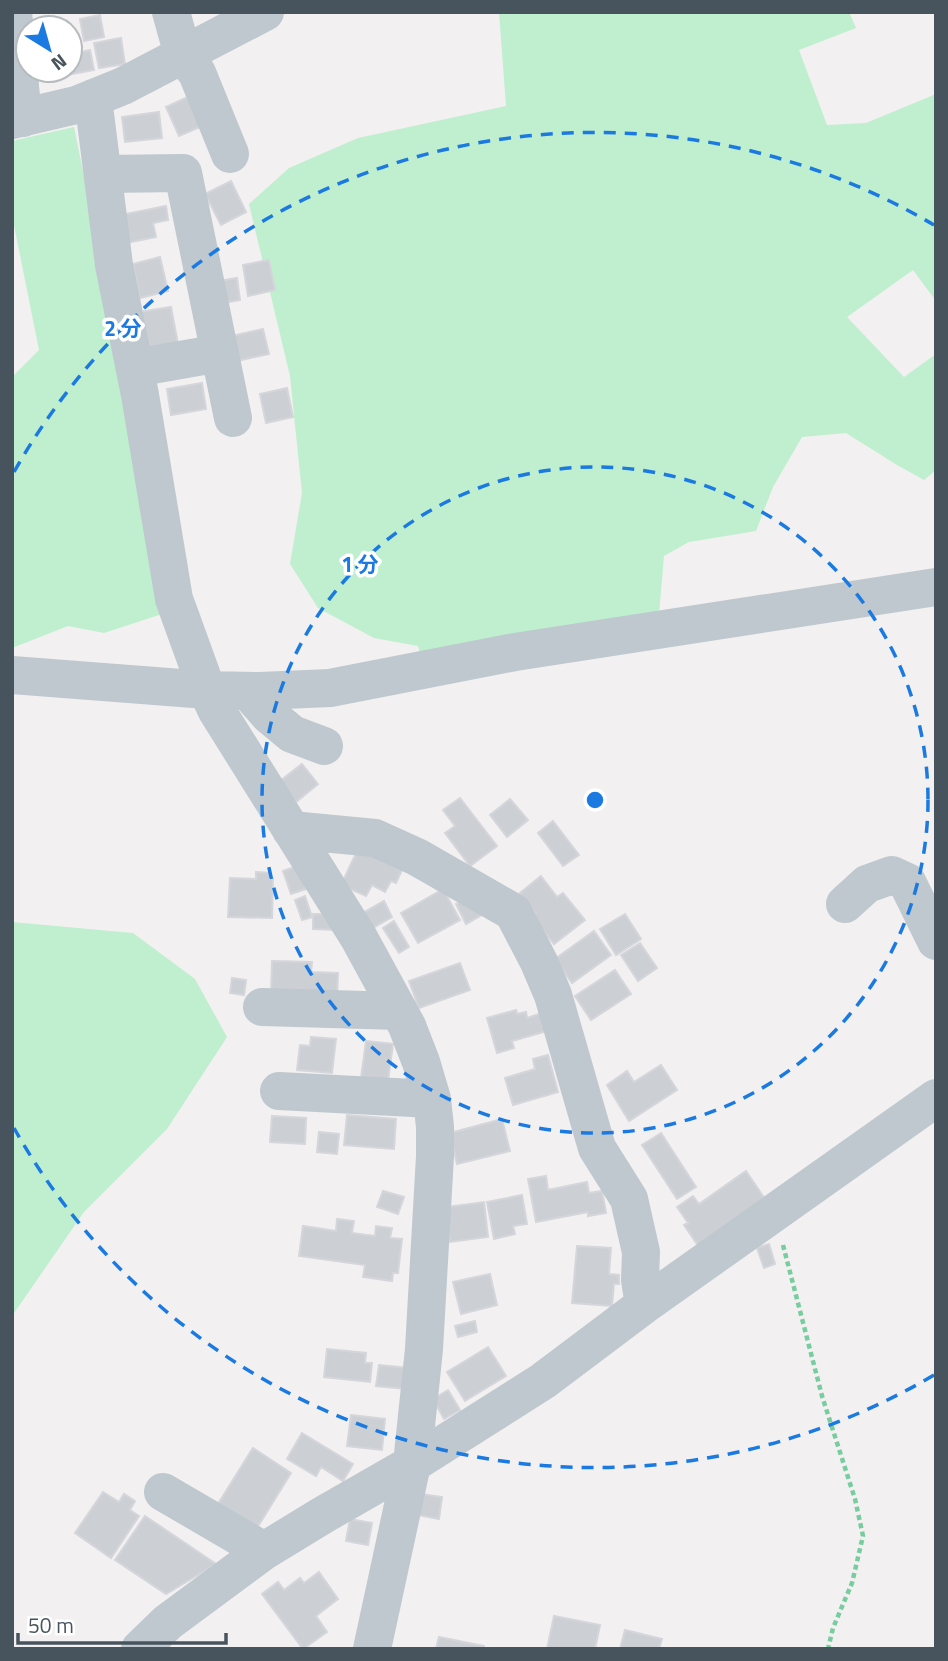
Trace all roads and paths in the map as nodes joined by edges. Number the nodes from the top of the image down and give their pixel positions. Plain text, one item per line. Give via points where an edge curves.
1 (13, 12) edge
2 (171, 12) edge
3 (265, 12) edge
4 (183, 55) junction
5 (93, 98) junction
6 (18, 119) edge
7 (230, 154) dead end
8 (103, 174) junction
9 (220, 353) junction
10 (135, 368) junction
11 (233, 418) dead end
12 (936, 587) edge
13 (12, 675) edge
14 (207, 690) junction
15 (248, 691) junction
16 (324, 746) dead end
17 (291, 831) junction
18 (845, 904) dead end
19 (936, 942) edge
20 (262, 1007) dead end
21 (398, 1011) junction
22 (279, 1091) dead end
23 (936, 1098) edge
24 (432, 1099) junction
25 (775, 1213) junction
26 (644, 1305) junction
27 (412, 1464) junction
28 (163, 1492) dead end
29 (264, 1551) junction
30 (140, 1649) edge
31 (372, 1649) edge
32 (828, 1649) edge

1 - 6 street
2 - 4 street
3 - 4 street
4 - 5 street
4 - 7 street via 197,73
5 - 6 street
5 - 8 street
8 - 9 street via 183,173
8 - 10 street via 114,265
9 - 10 street
9 - 11 street
10 - 14 street via 174,599
12 - 15 street via 515,652 330,688
13 - 14 street
14 - 15 street
14 - 17 street
15 - 16 street via 292,734
17 - 21 street via 359,938
17 - 26 street via 375,838 513,912 553,995 597,1147 629,1199 641,1252
18 - 19 street via 867,884 891,875 907,882
20 - 21 street
21 - 24 street
22 - 24 street
23 - 25 street
24 - 27 street via 435,1156
25 - 26 street
25 - 32 path via 863,1536
26 - 27 street via 542,1381
27 - 29 street
27 - 31 street
28 - 29 street
29 - 30 street via 168,1622

